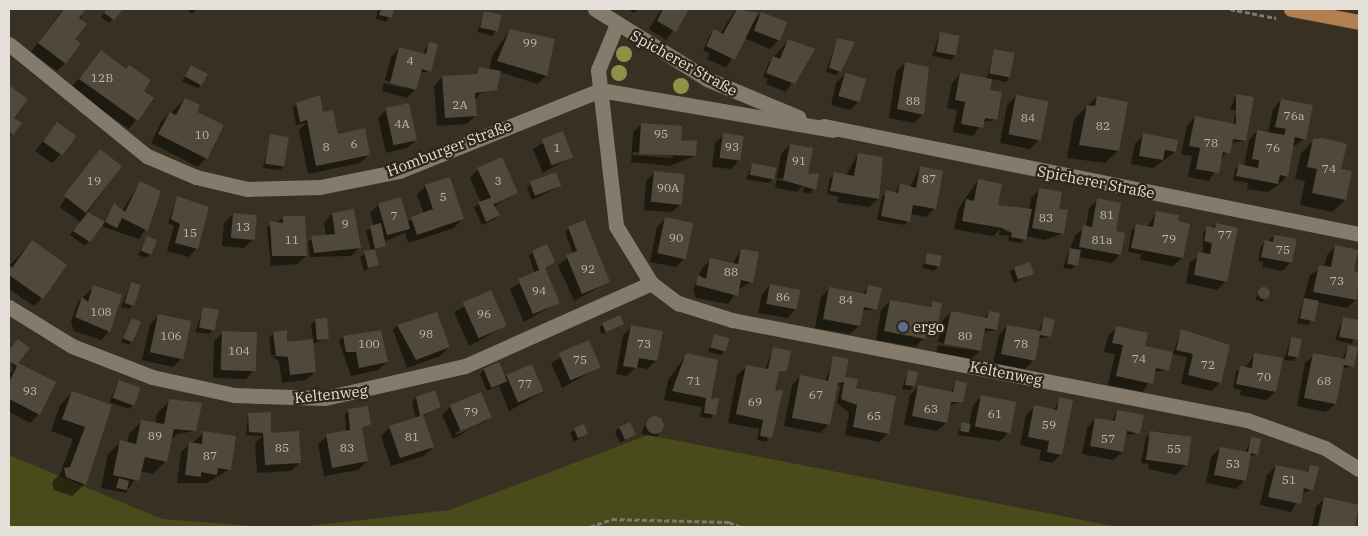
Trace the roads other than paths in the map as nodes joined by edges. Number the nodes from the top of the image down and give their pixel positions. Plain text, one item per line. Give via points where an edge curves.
1 (595, 9) edge
2 (1291, 9) edge
3 (1359, 22) edge
4 (617, 24) junction
5 (9, 44) edge
6 (600, 90) junction
7 (833, 130) junction
8 (1359, 234) edge
9 (651, 283) junction
10 (9, 306) edge
11 (1359, 469) edge

1 - 4 street, Spicherer Straße
2 - 3 main road
4 - 6 street, Keltenweg via 600,63
4 - 7 street, Spicherer Straße via 707,79
5 - 6 street, Homburger Straße via 147,156 196,178 247,189 320,187 399,170
6 - 7 street, Spicherer Straße
6 - 9 street, Keltenweg via 616,226
7 - 8 street, Spicherer Straße
9 - 10 street, Keltenweg via 465,366 326,398 234,395 152,377 72,346
9 - 11 street, Keltenweg via 678,303 716,316 1246,420 1325,448

